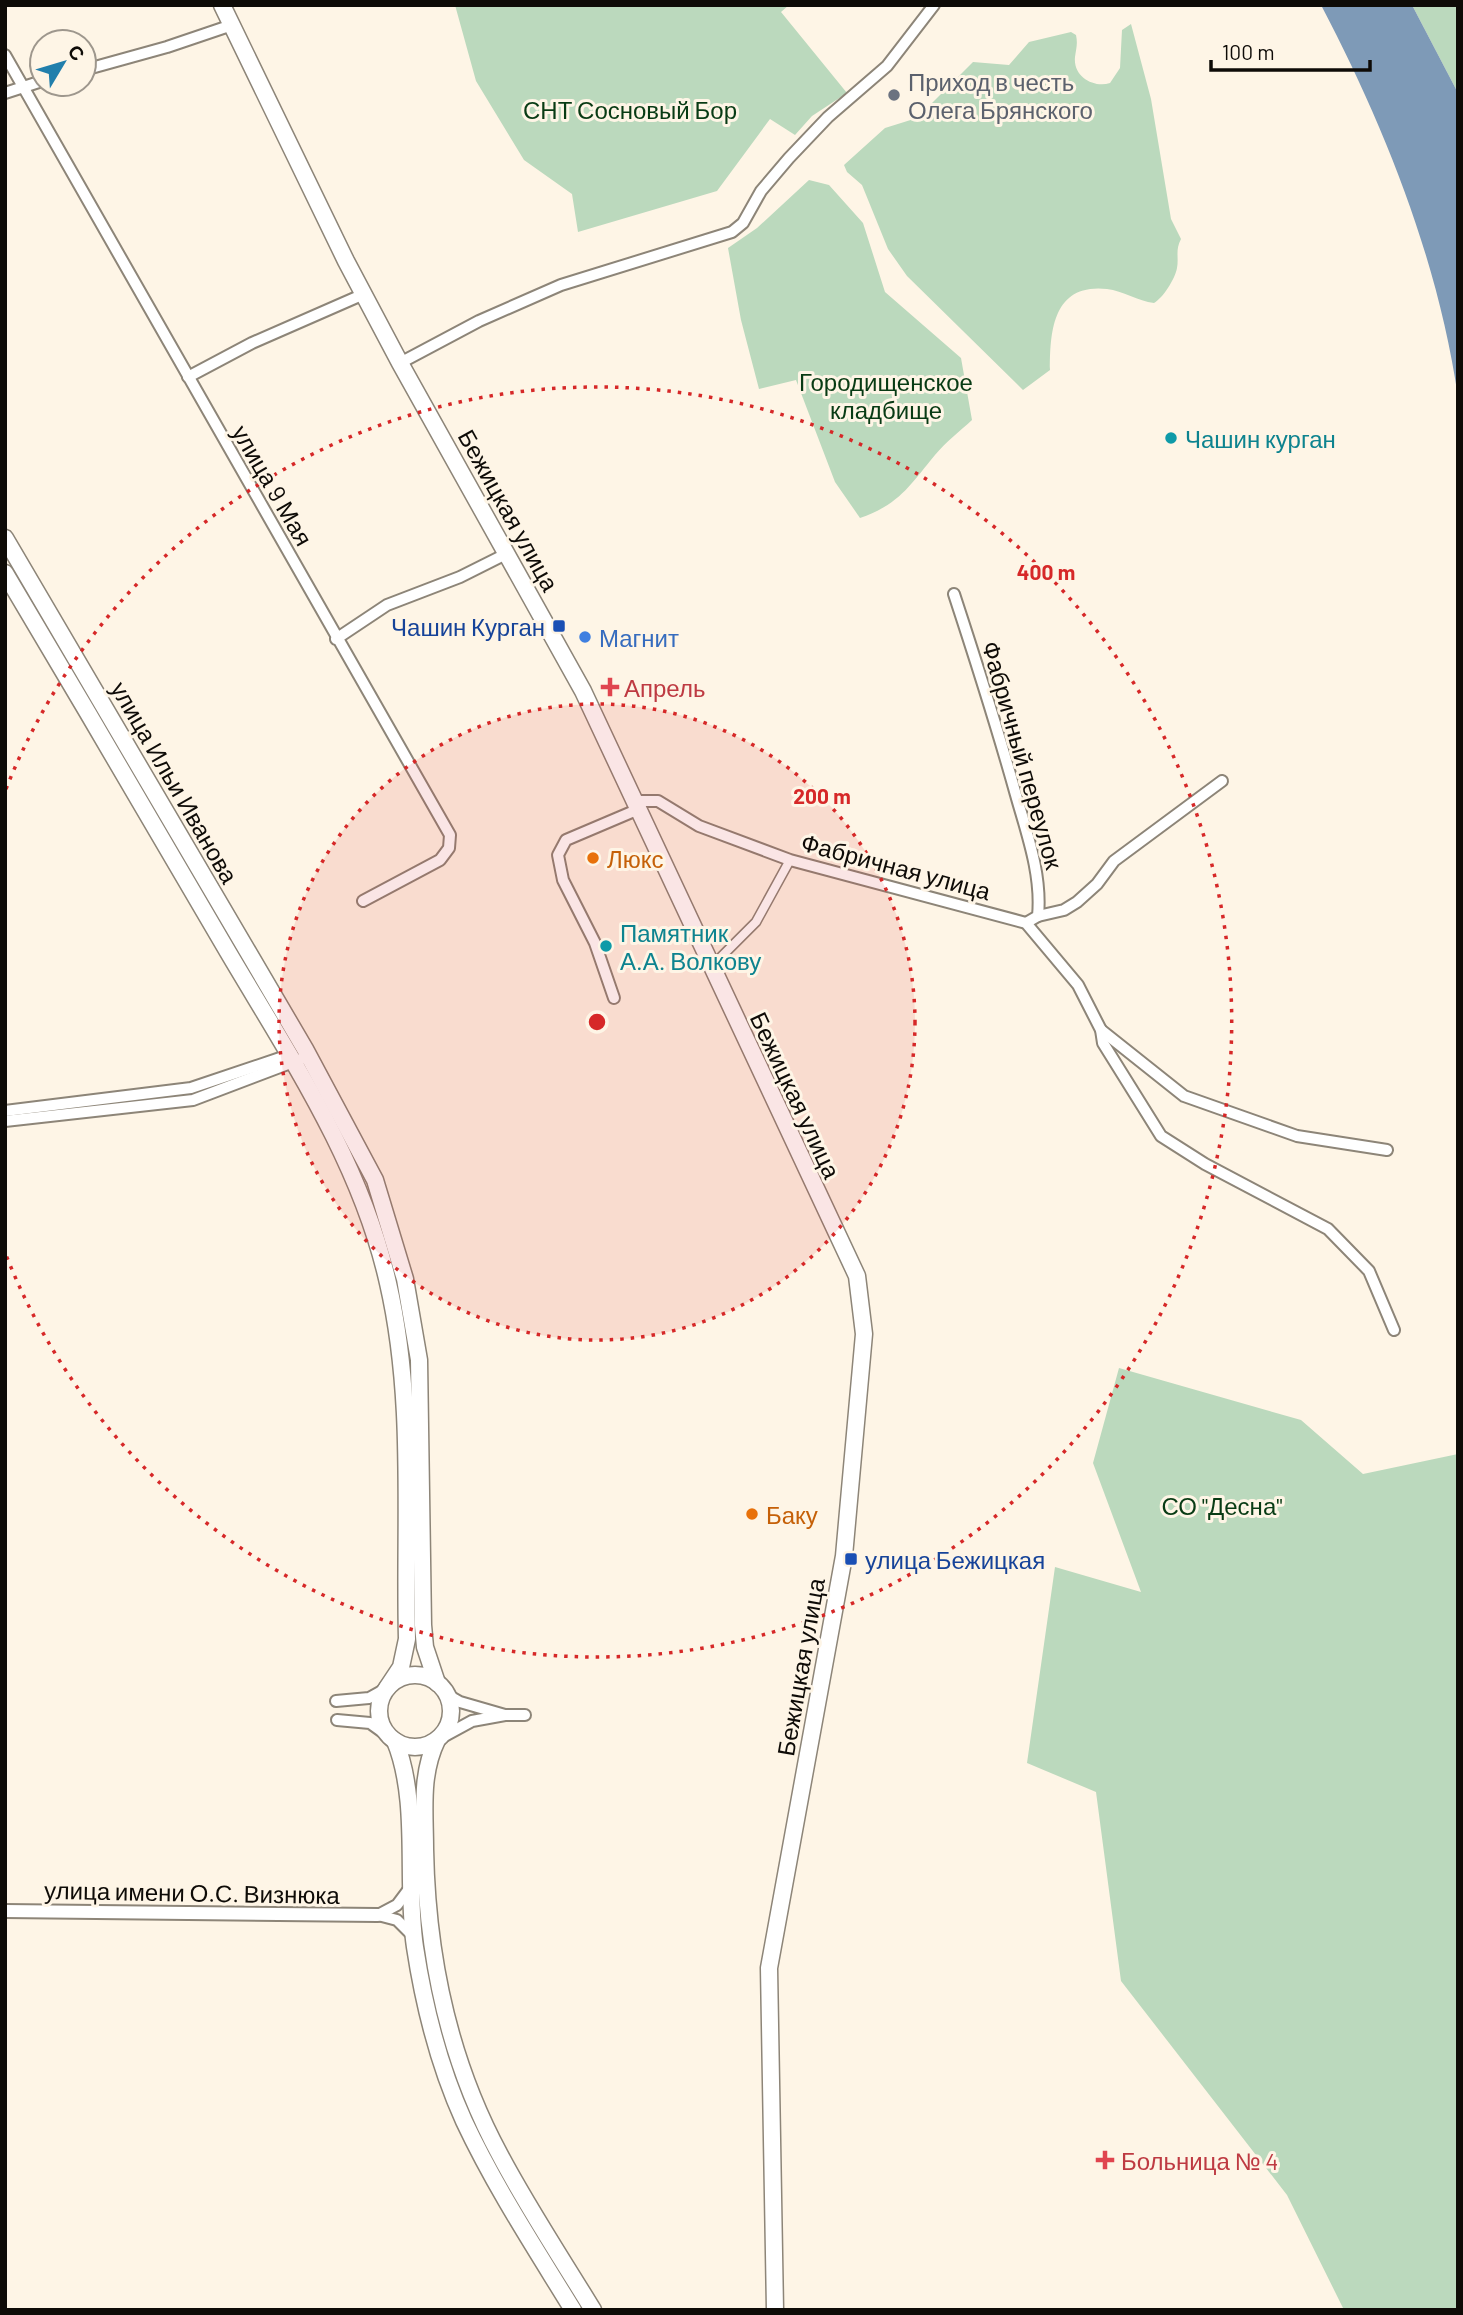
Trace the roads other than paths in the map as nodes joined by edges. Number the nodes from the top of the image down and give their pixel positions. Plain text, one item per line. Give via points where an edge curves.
1 (222, 5) edge
2 (934, 5) edge
3 (232, 25) junction
4 (5, 55) edge
5 (98, 65) edge
6 (28, 85) edge
7 (24, 86) junction
8 (5, 93) edge
9 (363, 294) junction
10 (400, 363) junction
11 (188, 377) junction
12 (5, 538) edge
13 (508, 553) junction
14 (5, 573) edge
15 (954, 594) dead end
16 (336, 639) junction
17 (1222, 781) dead end
18 (637, 805) junction
19 (790, 860) junction
20 (363, 901) dead end
21 (1038, 916) junction
22 (1026, 923) junction
23 (710, 968) junction
24 (614, 998) dead end
25 (1101, 1030) junction
26 (307, 1053) junction
27 (291, 1059) junction
28 (5, 1111) edge
29 (5, 1121) edge
30 (1387, 1150) dead end
31 (1394, 1330) dead end
32 (387, 1688) junction
33 (442, 1688) junction
34 (336, 1701) dead end
35 (505, 1715) junction
36 (525, 1715) dead end
37 (337, 1720) dead end
38 (437, 1740) junction
39 (395, 1741) junction
40 (409, 1889) junction
41 (5, 1911) edge
42 (378, 1915) junction
43 (414, 1937) junction
44 (573, 2310) edge
45 (593, 2310) edge
46 (775, 2310) edge

1 - 3 main road, Бежицкая улица
2 - 10 street via 887,66 789,158 732,232 561,285
3 - 5 street
3 - 9 main road, Бежицкая улица
4 - 7 street, улица 9 Мая
6 - 7 street
7 - 8 street
7 - 11 street, улица 9 Мая
9 - 10 main road, Бежицкая улица
9 - 11 street
10 - 13 main road, Бежицкая улица
11 - 16 street, улица 9 Мая
12 - 26 main road, улица Ильи Иванова
13 - 16 street via 387,605
13 - 18 main road, Бежицкая улица via 583,691
14 - 27 main road, улица Ильи Иванова
15 - 21 street, Фабричный переулок via 1034,861
16 - 20 street, улица 9 Мая via 450,835 449,848 440,860
17 - 21 street via 1114,861 1077,902
18 - 19 street, Фабричная улица via 658,801 699,826
18 - 23 main road, Бежицкая улица
18 - 24 street via 566,840 558,855 563,880
19 - 22 street, Фабричная улица
19 - 23 street via 756,922
21 - 22 street
22 - 25 street via 1078,985
23 - 46 main road, Бежицкая улица via 857,1276 864,1334 844,1556 769,1968
25 - 30 street via 1184,1096 1297,1136
25 - 31 street via 1103,1043 1125,1082 1161,1136 1328,1229 1369,1271
26 - 27 street
26 - 33 main road, улица Ильи Иванова via 375,1180 414,1320 422,1426 423,1625 425,1647
27 - 28 street via 191,1088
27 - 29 street via 193,1100
27 - 32 main road, улица Ильи Иванова via 358,1189 375,1234 396,1322 406,1441 407,1639 401,1667
32 - 33 main road via 417,1675
32 - 34 street via 369,1698
32 - 39 main road via 381,1699 381,1722
33 - 35 street via 460,1702
33 - 38 main road via 451,1713
35 - 36 street
35 - 38 street via 472,1721
37 - 39 street via 370,1723
38 - 39 main road via 416,1747
38 - 45 main road via 425,1771 426,1900 447,2021 464,2074 500,2155
39 - 40 main road via 404,1766
40 - 42 street via 397,1905
40 - 43 main road
41 - 42 street, улица имени О.С. Визнюка
42 - 43 street via 397,1920
43 - 44 main road via 432,2026 463,2119

